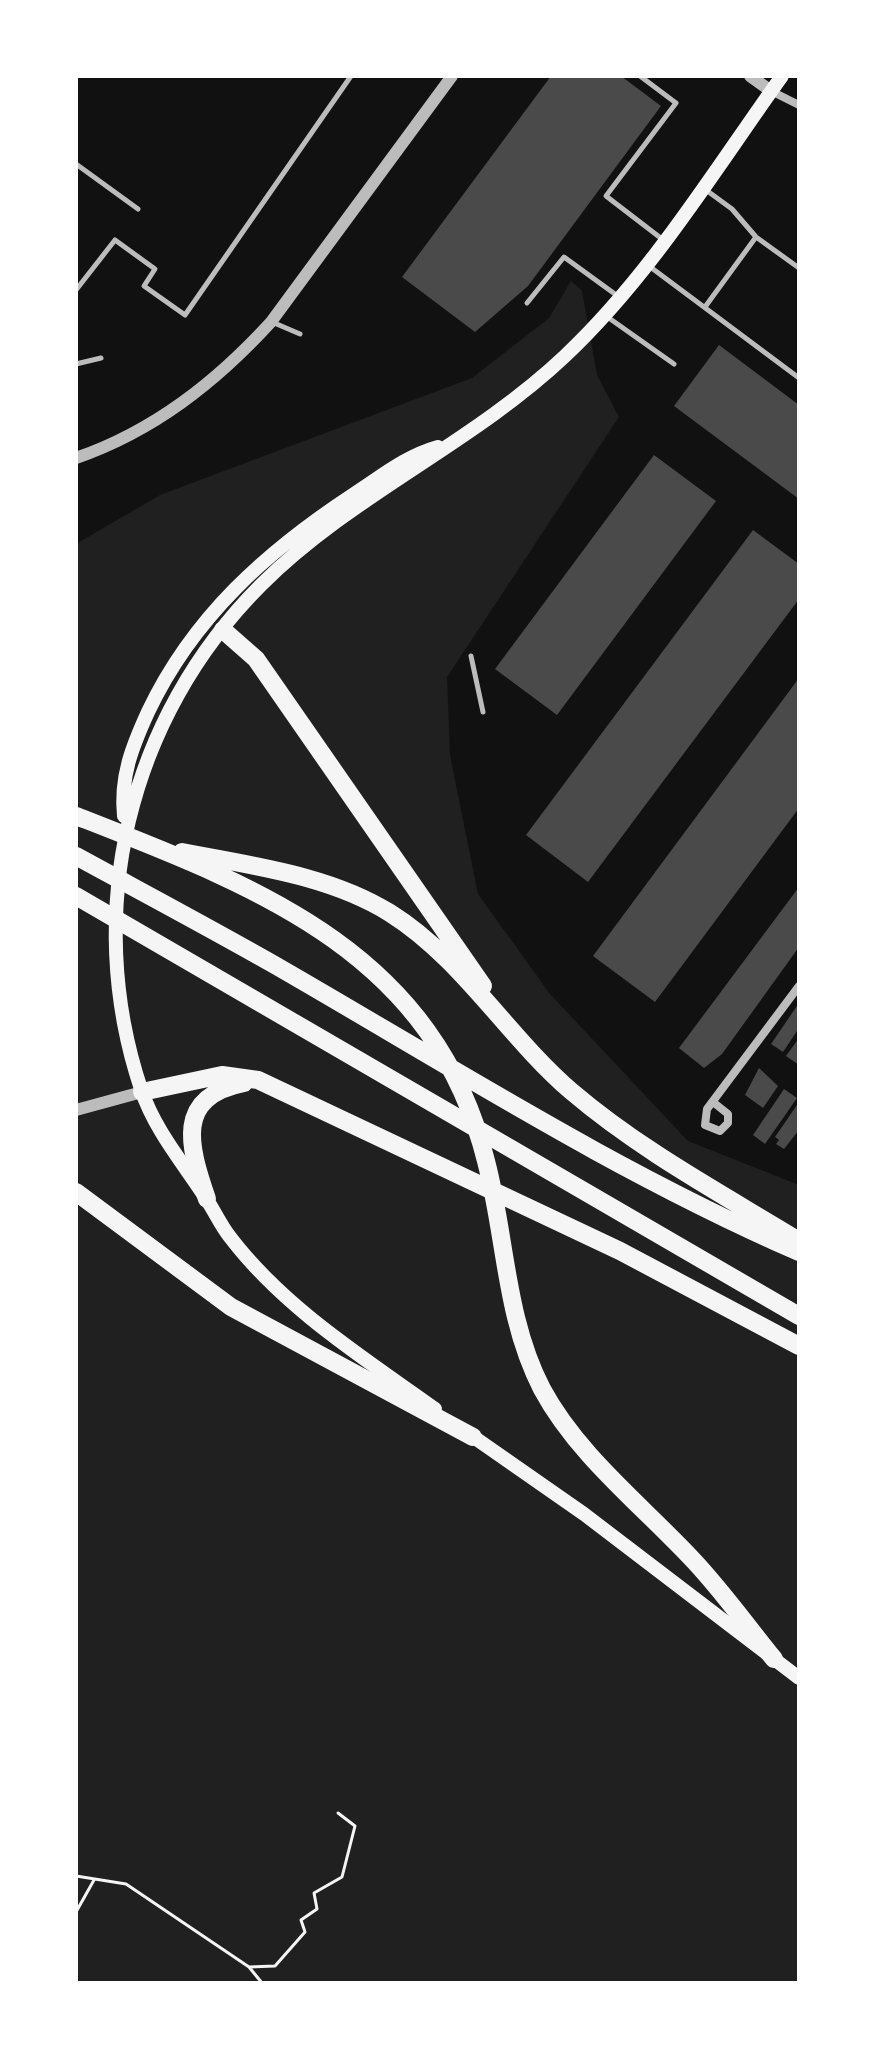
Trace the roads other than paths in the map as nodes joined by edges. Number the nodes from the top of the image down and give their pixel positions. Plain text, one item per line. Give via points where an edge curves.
1 (351, 76) edge
2 (452, 76) edge
3 (640, 76) edge
4 (750, 76) edge
5 (782, 76) edge
6 (771, 91) junction
7 (799, 105) edge
8 (76, 164) edge
9 (702, 187) junction
10 (138, 209) dead end
11 (756, 237) junction
12 (663, 240) junction
13 (646, 263) junction
14 (799, 268) edge
15 (76, 290) edge
16 (620, 297) junction
17 (527, 303) dead end
18 (705, 307) junction
19 (605, 315) junction
20 (271, 322) junction
21 (300, 334) dead end
22 (101, 358) dead end
23 (76, 364) edge
24 (674, 364) dead end
25 (799, 378) edge
26 (450, 444) junction
27 (76, 458) edge
28 (223, 630) junction
29 (471, 656) dead end
30 (483, 712) dead end
31 (76, 816) edge
32 (125, 829) junction
33 (152, 845) junction
34 (76, 856) edge
35 (76, 896) edge
36 (799, 986) edge
37 (517, 1034) junction
38 (258, 1080) junction
39 (142, 1092) junction
40 (713, 1102) dead end
41 (76, 1110) edge
42 (76, 1192) edge
43 (207, 1199) junction
44 (799, 1241) edge
45 (799, 1252) edge
46 (799, 1316) edge
47 (799, 1346) edge
48 (473, 1437) junction
49 (774, 1659) junction
50 (799, 1678) edge

1 - 15 lane via 185,315 144,286 155,269 115,240
2 - 20 street
3 - 12 lane via 676,103 606,196
4 - 6 street
5 - 6 main road
6 - 7 street
6 - 9 main road
8 - 10 lane
9 - 11 lane via 732,209
9 - 12 main road
11 - 14 lane
11 - 18 lane
12 - 13 main road
13 - 16 main road
13 - 18 lane
16 - 17 lane via 564,257
16 - 19 main road
18 - 25 lane
19 - 24 lane
19 - 26 main road via 541,378
20 - 21 lane
20 - 27 street via 189,398 149,425
22 - 23 lane
26 - 28 main road via 289,559
26 - 32 main road via 412,455 339,504 222,598 162,683 133,745 121,787
28 - 32 main road via 170,709
28 - 37 highway via 256,659
29 - 30 lane
31 - 33 highway
32 - 39 main road via 116,887 121,1007
33 - 37 highway via 313,880 368,901 418,934
33 - 49 highway via 307,920 371,966 426,1027 450,1063 472,1113 487,1161 509,1288 527,1356 543,1391 567,1427 695,1562
34 - 45 highway via 626,1170
35 - 46 highway
36 - 40 street
37 - 44 highway via 571,1091 626,1134
38 - 39 highway via 222,1075
38 - 43 highway via 215,1091 196,1111 193,1138
38 - 47 highway via 591,1237
39 - 41 street
39 - 43 main road via 168,1145
42 - 48 highway via 231,1307
43 - 48 main road via 230,1237 298,1307
48 - 49 main road
49 - 50 main road

